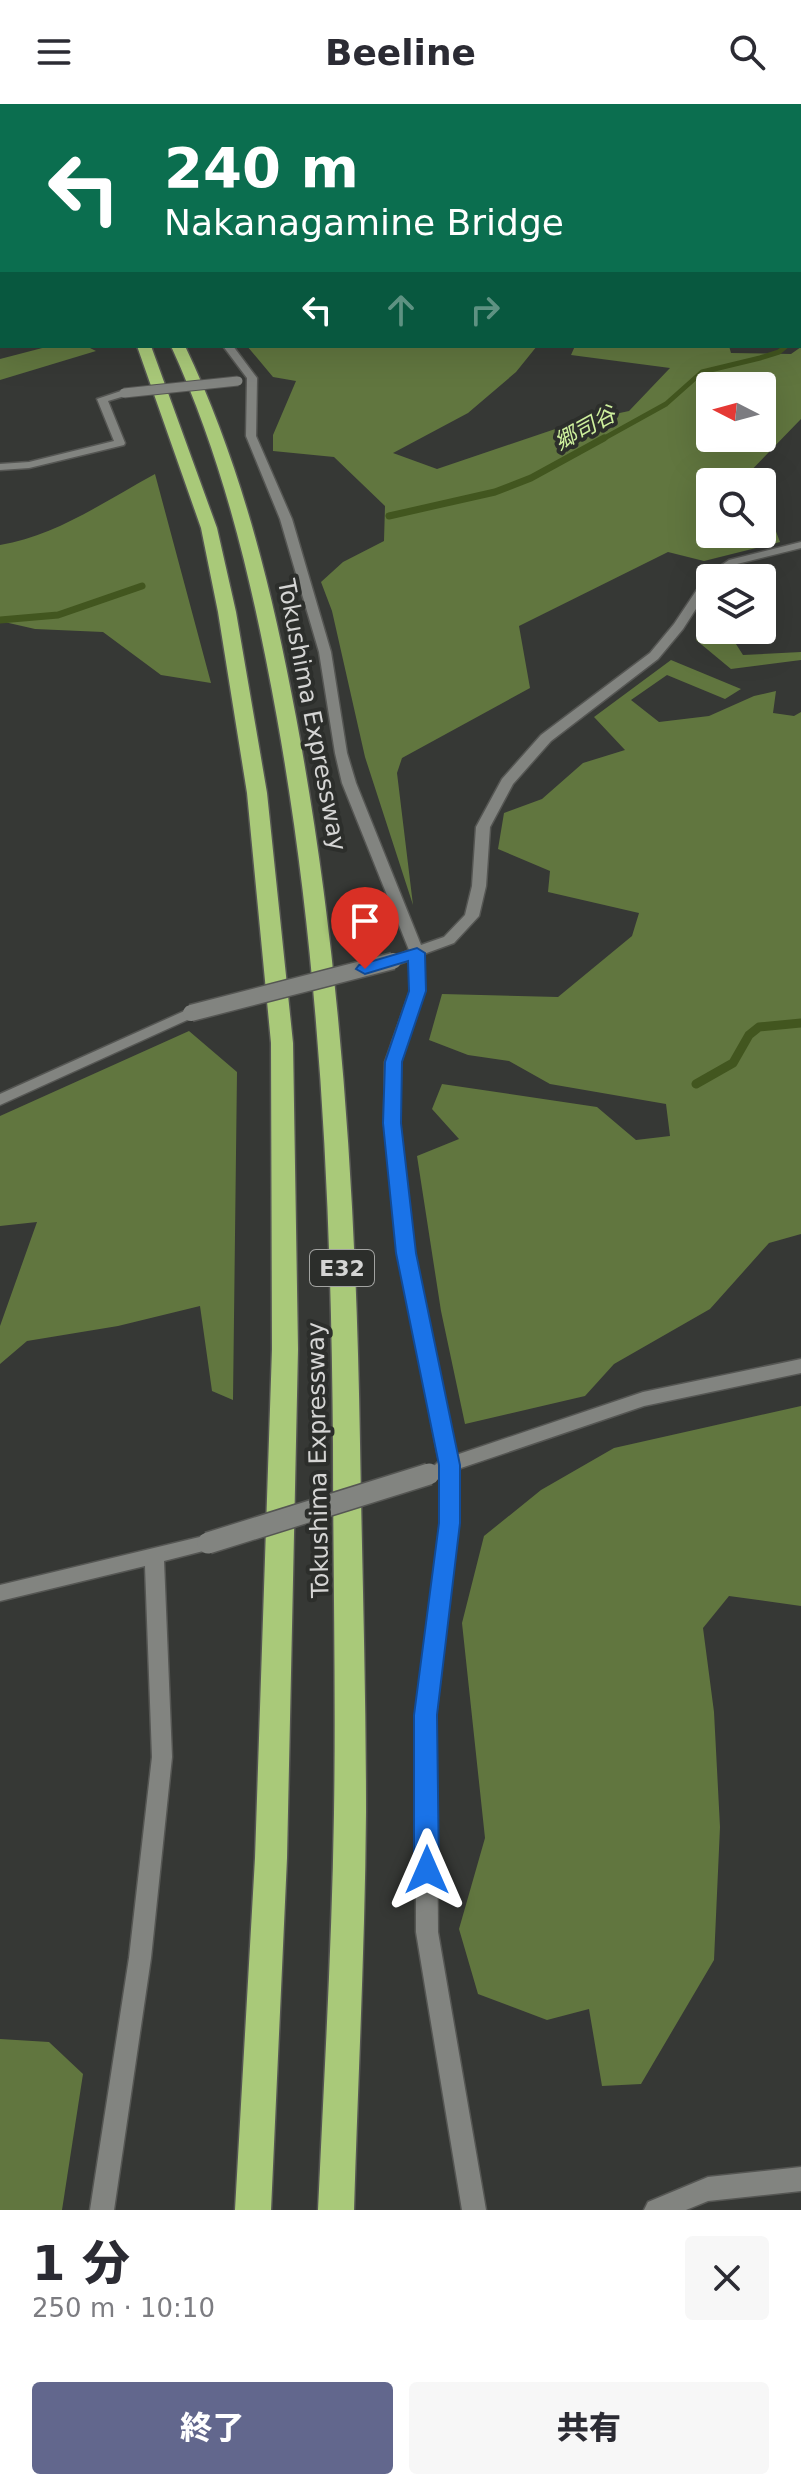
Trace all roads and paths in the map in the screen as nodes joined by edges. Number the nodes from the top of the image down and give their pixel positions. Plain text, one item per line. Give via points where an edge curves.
1 (145, 348) edge
2 (179, 348) edge
3 (230, 348) edge
4 (252, 378) junction
5 (0, 467) edge
6 (801, 545) edge
7 (730, 564) edge
8 (696, 600) edge
9 (417, 953) junction
10 (0, 1100) edge
11 (801, 1366) edge
12 (449, 1465) junction
13 (154, 1557) junction
14 (0, 1593) edge
15 (801, 2179) edge
16 (102, 2210) edge
17 (253, 2210) edge
18 (336, 2210) edge
19 (474, 2210) edge
20 (656, 2210) edge

1 - 17 highway, Tokushima Expressway / E32 via 209,528 227,612 257,793 282,1043 285,1349 271,1858
2 - 18 highway, Tokushima Expressway / E32 via 218,444 265,607 303,798 332,1033 346,1350 349,1858
3 - 4 street
4 - 5 street, bridge via 102,399 120,443
4 - 9 street via 251,436 286,519 325,652 349,783
6 - 7 street
8 - 9 street via 654,656 546,738 507,782 483,827 472,916 449,940
9 - 10 street, bridge via 191,1013
9 - 12 street via 417,991 393,1062 392,1123 406,1253
11 - 12 street via 643,1399
12 - 13 street, bridge
12 - 19 street via 449,1523 426,1715 427,1932
13 - 14 street
13 - 16 street via 162,1757 140,1958
15 - 20 street via 708,2189

